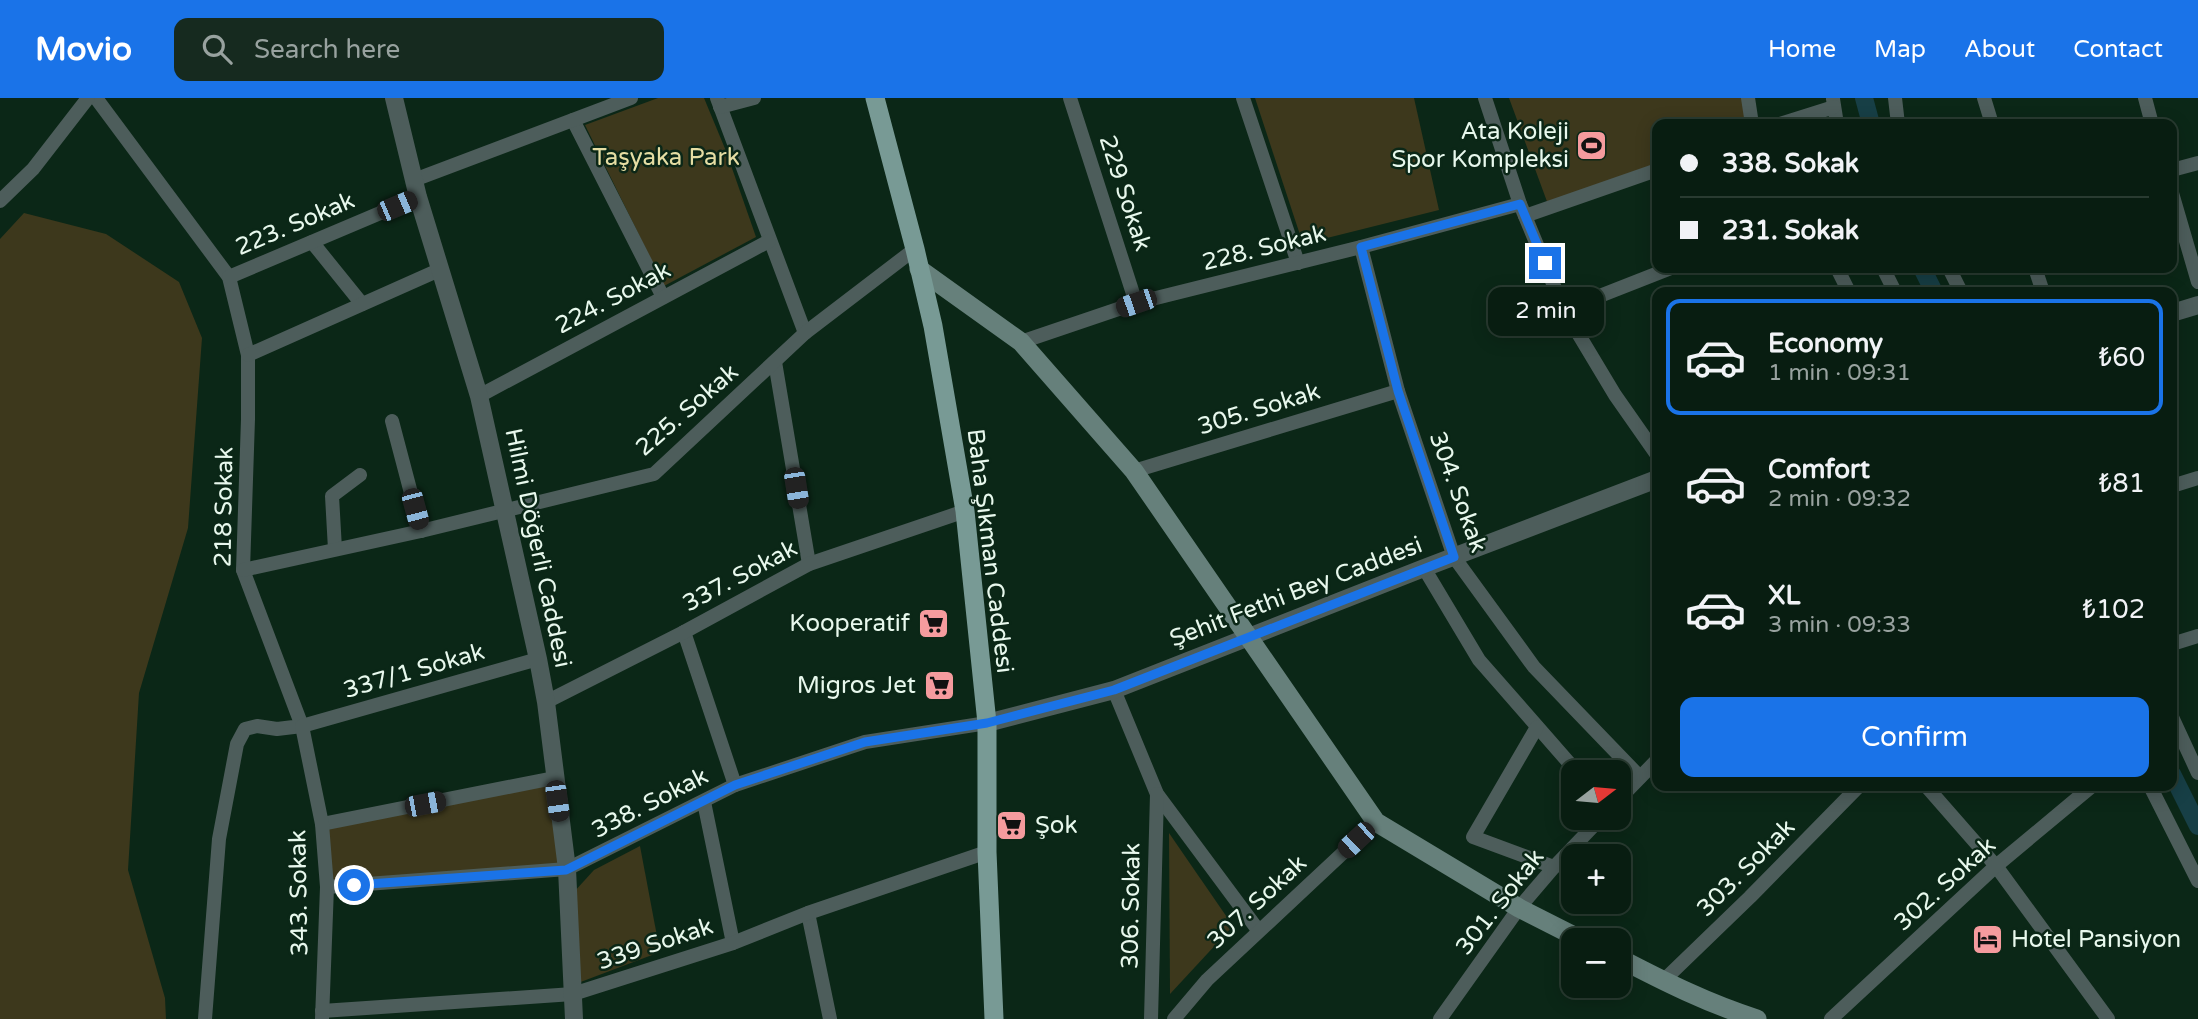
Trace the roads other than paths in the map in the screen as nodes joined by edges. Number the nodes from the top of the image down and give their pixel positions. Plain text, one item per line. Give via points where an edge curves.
1 (88, 98) edge
2 (96, 98) edge
3 (394, 98) edge
4 (631, 98) edge
5 (754, 98) edge
6 (874, 98) edge
7 (1070, 98) edge
8 (1243, 98) edge
9 (1485, 98) edge
10 (1748, 98) edge
11 (1895, 98) edge
12 (1984, 98) edge
13 (2145, 98) edge
14 (1833, 102) edge
15 (718, 103) edge
16 (1751, 119) edge
17 (1792, 119) edge
18 (1897, 119) edge
19 (1990, 119) edge
20 (2151, 119) edge
21 (573, 120) junction
22 (2198, 163) edge
23 (2177, 169) edge
24 (1652, 171) edge
25 (416, 189) junction
26 (0, 201) edge
27 (1523, 210) junction
28 (2177, 210) edge
29 (769, 241) junction
30 (312, 242) junction
31 (1361, 247) junction
32 (915, 249) junction
33 (1298, 263) junction
34 (919, 269) junction
35 (439, 270) junction
36 (1658, 273) edge
37 (229, 277) junction
38 (2198, 282) edge
39 (663, 297) junction
40 (1136, 303) junction
41 (362, 304) junction
42 (2198, 305) edge
43 (1564, 310) junction
44 (2177, 311) edge
45 (806, 333) junction
46 (1021, 342) junction
47 (248, 355) junction
48 (775, 362) junction
49 (1398, 391) junction
50 (479, 396) junction
51 (392, 421) dead end
52 (1652, 448) edge
53 (1134, 471) junction
54 (360, 475) dead end
55 (2198, 478) edge
56 (1652, 481) edge
57 (2177, 484) edge
58 (506, 509) junction
59 (965, 511) junction
60 (421, 530) junction
61 (335, 549) junction
62 (1454, 557) junction
63 (809, 564) junction
64 (1424, 568) junction
65 (243, 570) junction
66 (684, 632) junction
67 (2198, 636) edge
68 (1247, 637) junction
69 (2177, 642) edge
70 (538, 659) junction
71 (1114, 690) junction
72 (546, 702) junction
73 (987, 723) junction
74 (302, 726) junction
75 (1537, 727) junction
76 (2177, 729) edge
77 (1566, 760) edge
78 (1652, 765) edge
79 (2198, 773) edge
80 (1640, 777) junction
81 (554, 778) junction
82 (735, 785) junction
83 (1631, 786) edge
84 (1854, 791) edge
85 (1930, 791) edge
86 (2086, 791) edge
87 (2153, 791) edge
88 (1157, 794) junction
89 (704, 802) junction
90 (1376, 822) junction
91 (322, 824) junction
92 (1590, 830) edge
93 (987, 852) junction
94 (1996, 866) junction
95 (1554, 867) junction
96 (566, 870) junction
97 (2198, 881) edge
98 (327, 887) junction
99 (1519, 908) junction
100 (808, 913) junction
101 (1561, 929) edge
102 (1258, 930) junction
103 (733, 943) junction
104 (1631, 964) edge
105 (1663, 981) junction
106 (573, 994) junction
107 (322, 1015) edge
108 (1734, 1016) edge
109 (205, 1019) edge
110 (574, 1019) edge
111 (830, 1019) edge
112 (994, 1019) edge
113 (1151, 1019) edge
114 (1174, 1019) edge
115 (1440, 1019) edge
116 (1757, 1019) edge
117 (1831, 1019) edge
118 (2108, 1019) edge

1 - 26 street via 33,169
2 - 37 street, 218 Sokak
3 - 25 street, Hilmi Döğerli Caddesi
4 - 21 street, 223. Sokak
5 - 15 street
6 - 32 main road, Baha Şıkman Caddesi
7 - 40 street, 229 Sokak
8 - 33 street
9 - 27 street
10 - 16 street
11 - 18 street
12 - 19 street
13 - 20 street
14 - 17 street
15 - 29 street
21 - 25 street, 223. Sokak
21 - 39 street
22 - 23 street
24 - 27 street, 228. Sokak
25 - 30 street, 223. Sokak
25 - 35 street, Hilmi Döğerli Caddesi
27 - 31 street, 228. Sokak
27 - 43 street
28 - 38 street
29 - 39 street, 224. Sokak
29 - 45 street
30 - 37 street, 223. Sokak
30 - 41 street
31 - 33 street, 228. Sokak
31 - 49 street, 304. Sokak
32 - 34 main road, Baha Şıkman Caddesi
32 - 45 street, 225. Sokak
33 - 40 street, 228. Sokak
34 - 46 main road
34 - 59 main road, Baha Şıkman Caddesi
35 - 41 street
35 - 50 street, Hilmi Döğerli Caddesi
36 - 43 street
37 - 47 street, 218 Sokak
39 - 50 street, 224. Sokak
40 - 46 street, 228. Sokak
41 - 47 street
42 - 44 street
43 - 52 street
45 - 48 street, 225. Sokak
46 - 53 main road
47 - 65 street, 218 Sokak
48 - 58 street, 225. Sokak via 654,474
48 - 63 street
49 - 53 street, 305. Sokak
49 - 62 street, 304. Sokak
50 - 58 street, Hilmi Döğerli Caddesi
51 - 60 street
53 - 68 main road
54 - 61 street via 332,496
55 - 57 street
56 - 62 street, Şehit Fethi Bey Caddesi
58 - 60 street, 225. Sokak
58 - 70 street, Hilmi Döğerli Caddesi
59 - 63 street, 337. Sokak
59 - 73 main road, Baha Şıkman Caddesi
60 - 61 street, 225. Sokak
61 - 65 street, 225. Sokak
62 - 64 street, Şehit Fethi Bey Caddesi
62 - 80 street, 304. Sokak via 1534,667
63 - 66 street, 337. Sokak
64 - 68 street, Şehit Fethi Bey Caddesi
64 - 75 street via 1479,660
65 - 74 street, 218 Sokak
66 - 72 street, 337. Sokak
66 - 82 street
67 - 69 street
68 - 71 street, Şehit Fethi Bey Caddesi
68 - 90 main road
70 - 72 street, Hilmi Döğerli Caddesi
70 - 74 street, 337/1 Sokak
71 - 73 street, Şehit Fethi Bey Caddesi
71 - 88 street
72 - 81 street, Hilmi Döğerli Caddesi
73 - 82 street, 338. Sokak via 865,742
73 - 93 main road, Baha Şıkman Caddesi
74 - 91 street, 343. Sokak
74 - 109 street via 245,729 237,744 219,839
75 - 77 street
75 - 95 street via 1473,837
76 - 79 street
78 - 80 street
80 - 83 street
81 - 91 street
81 - 96 street, Hilmi Döğerli Caddesi
82 - 89 street, 338. Sokak
84 - 105 street, 303. Sokak
85 - 94 street
86 - 94 street, 302. Sokak
87 - 97 street
88 - 102 street
88 - 113 street, 306. Sokak
89 - 96 street, 338. Sokak
89 - 103 street
90 - 99 main road
90 - 102 street, 307. Sokak
91 - 98 street, 343. Sokak
92 - 95 street, 301. Sokak
93 - 100 street, 339 Sokak
93 - 112 main road, Baha Şıkman Caddesi
94 - 117 street, 302. Sokak
94 - 118 street
95 - 99 street, 301. Sokak
96 - 98 street, 338. Sokak
96 - 106 street, Hilmi Döğerli Caddesi
98 - 107 street, 343. Sokak
99 - 101 main road
99 - 115 street, 301. Sokak
100 - 103 street, 339 Sokak
100 - 111 street
102 - 114 street, 307. Sokak
103 - 106 street, 339 Sokak
104 - 105 main road
105 - 108 main road
106 - 107 street, 339 Sokak
106 - 110 street, Hilmi Döğerli Caddesi
108 - 116 main road

